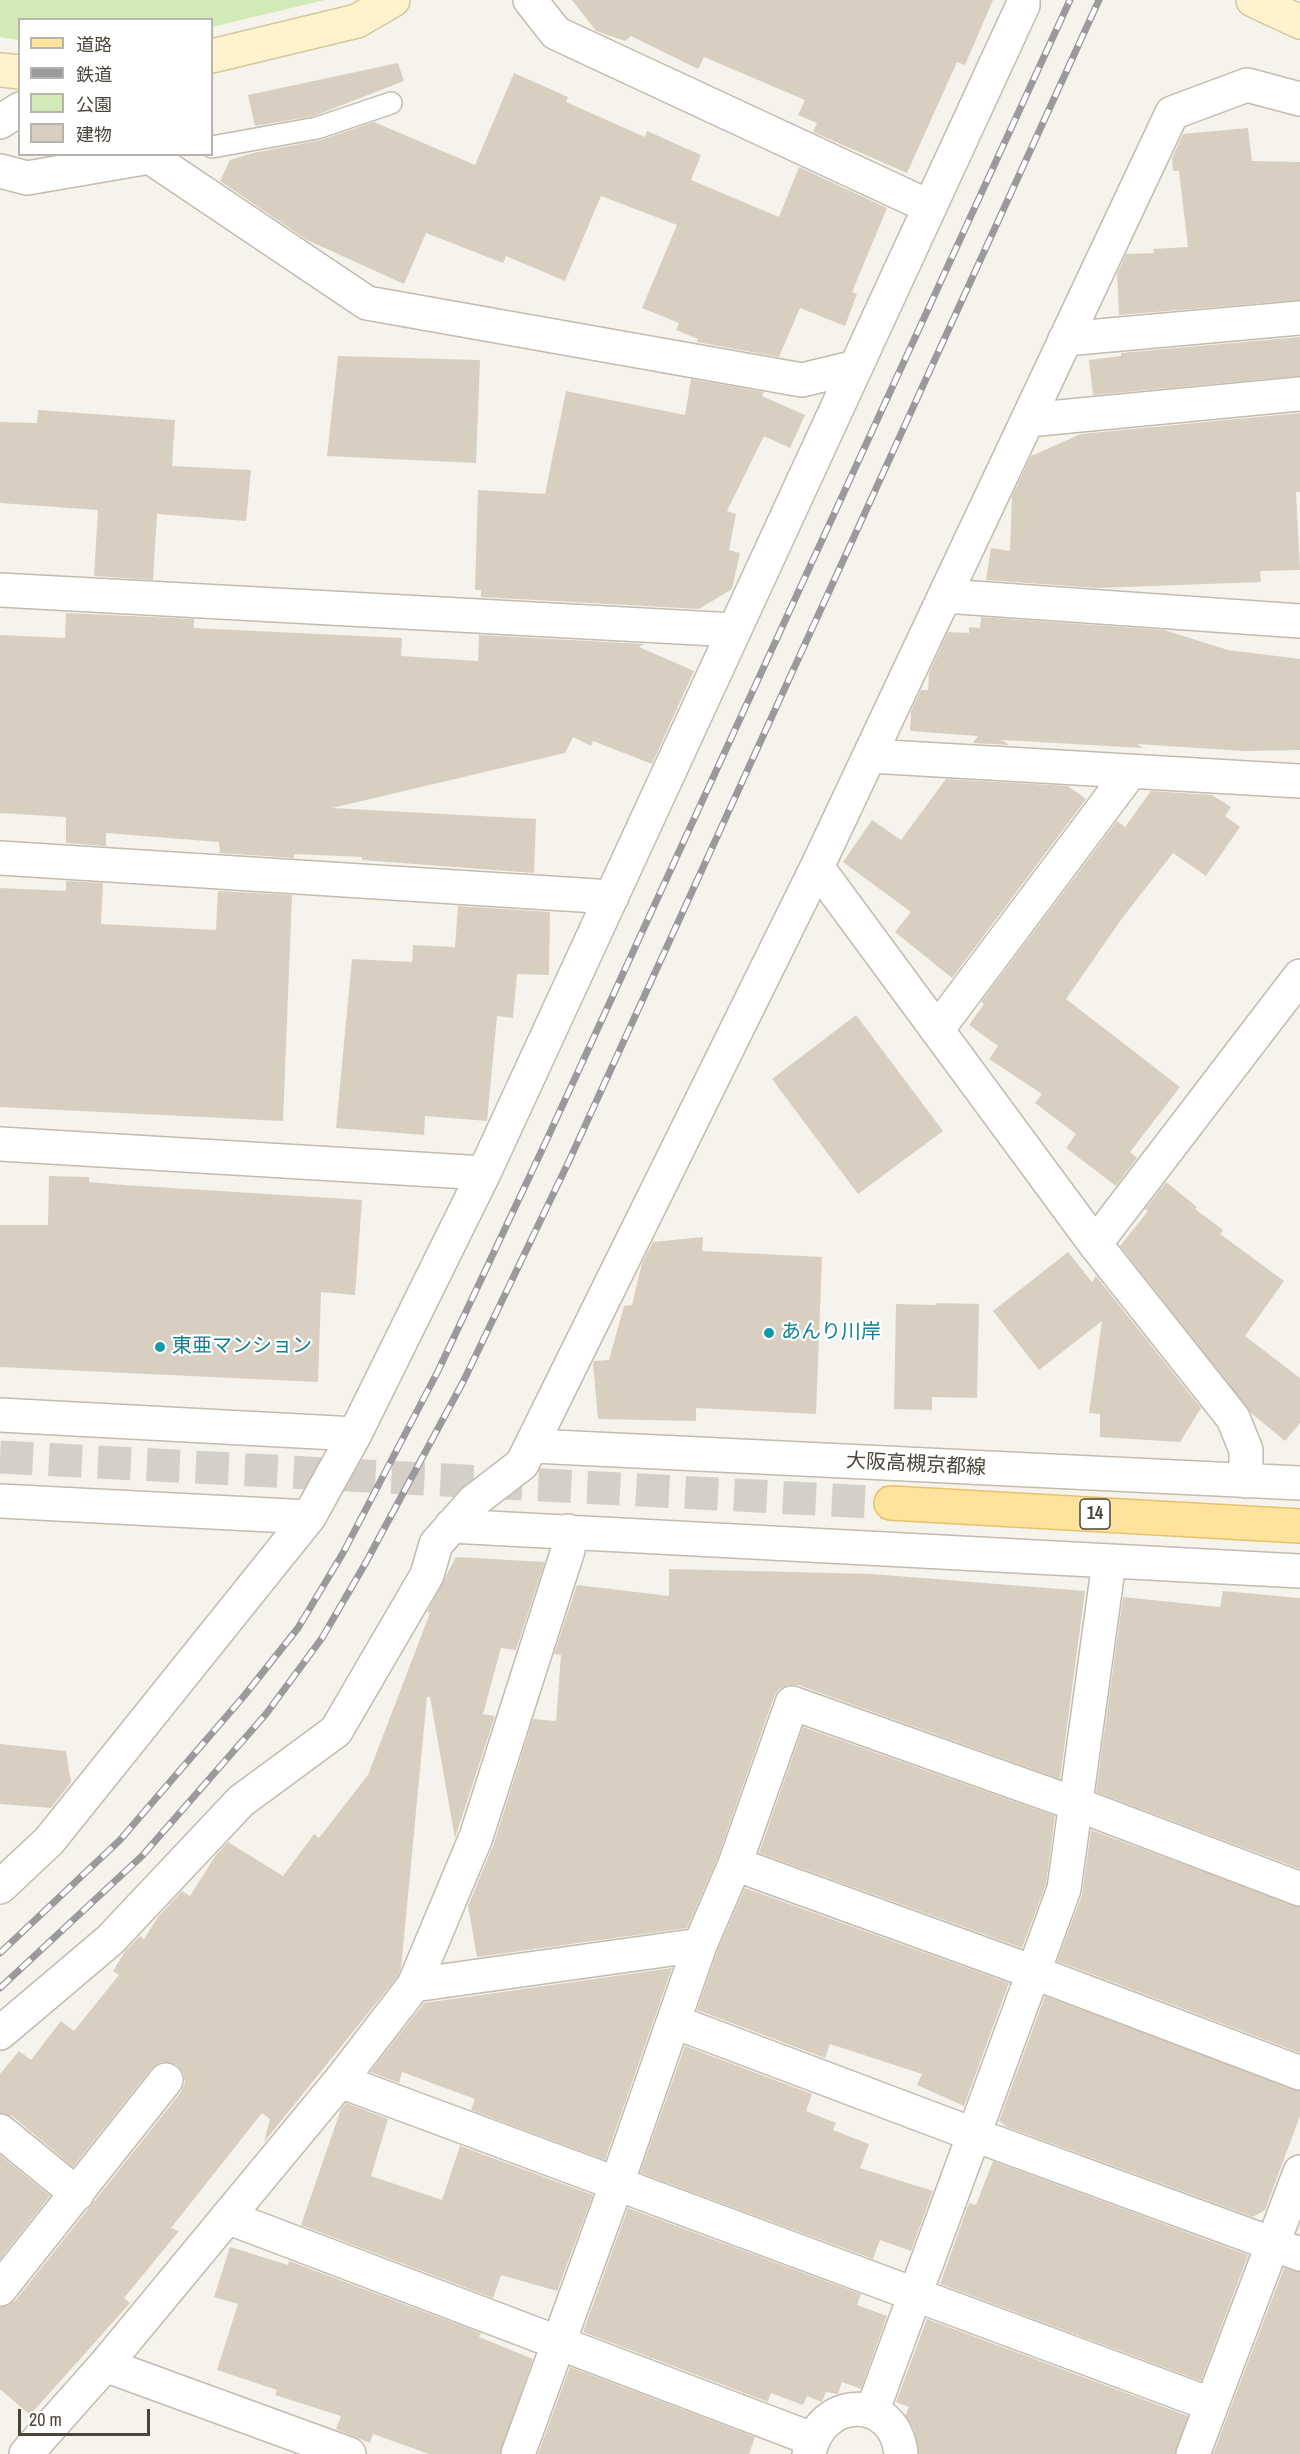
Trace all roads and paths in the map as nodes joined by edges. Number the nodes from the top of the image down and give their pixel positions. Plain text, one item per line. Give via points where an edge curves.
1 (393, 0) edge
2 (530, 0) edge
3 (1023, 0) edge
4 (1253, 0) edge
5 (1300, 22) edge
6 (213, 56) edge
7 (0, 70) edge
8 (18, 72) edge
9 (1300, 99) edge
10 (391, 103) dead end
11 (18, 110) edge
12 (0, 122) edge
13 (213, 147) edge
14 (158, 156) edge
15 (0, 171) edge
16 (930, 207) junction
17 (1300, 318) edge
18 (1065, 339) junction
19 (856, 367) junction
20 (1300, 394) edge
21 (1028, 420) junction
22 (0, 590) edge
23 (945, 596) junction
24 (1300, 621) edge
25 (734, 630) junction
26 (870, 756) junction
27 (1131, 771) junction
28 (1300, 781) edge
29 (0, 858) edge
30 (817, 867) junction
31 (612, 897) junction
32 (1300, 976) edge
33 (937, 1030) junction
34 (0, 1144) edge
35 (484, 1173) junction
36 (1095, 1244) junction
37 (0, 1415) edge
38 (355, 1434) junction
39 (533, 1446) junction
40 (1246, 1481) junction
41 (1300, 1483) edge
42 (0, 1501) edge
43 (891, 1503) tunnel mouth
44 (309, 1517) junction
45 (451, 1526) junction
46 (1300, 1526) edge
47 (568, 1531) junction
48 (1109, 1562) junction
49 (1300, 1571) edge
50 (1076, 1804) junction
51 (735, 1864) junction
52 (0, 1887) edge
53 (1300, 1889) edge
54 (700, 1945) junction
55 (1032, 1972) junction
56 (414, 1985) junction
57 (675, 2022) junction
58 (0, 2032) edge
59 (1300, 2073) edge
60 (166, 2080) dead end
61 (340, 2081) junction
62 (0, 2131) edge
63 (975, 2135) junction
64 (1300, 2172) edge
65 (617, 2183) junction
66 (76, 2194) junction
67 (227, 2217) junction
68 (1287, 2249) edge
69 (0, 2289) edge
70 (915, 2294) junction
71 (559, 2344) junction
72 (105, 2365) junction
73 (1210, 2404) junction
74 (872, 2412) junction
75 (811, 2447) edge
76 (0, 2449) edge
77 (3, 2454) edge
78 (26, 2454) edge
79 (349, 2454) edge
80 (518, 2454) edge
81 (901, 2454) edge
82 (1193, 2454) edge

1 - 6 street via 357,21
2 - 16 street via 556,33
3 - 16 street
4 - 5 street
7 - 8 street
9 - 18 street via 1247,85 1172,113
10 - 13 lane via 317,128
11 - 12 street
14 - 15 street via 27,178
14 - 19 street via 367,303 802,380
16 - 19 street
17 - 18 street
18 - 21 street
19 - 25 street
20 - 21 street
21 - 23 street
22 - 25 street
23 - 24 street
23 - 26 street
25 - 31 street
26 - 27 street
26 - 30 street
27 - 28 street
27 - 33 street
29 - 31 street
30 - 33 street
30 - 39 street
31 - 35 street
32 - 36 street
33 - 36 street
34 - 35 street
35 - 38 street
36 - 40 street via 1233,1418 1246,1450
37 - 38 street
38 - 44 street
39 - 40 street, 大阪高槻京都線 / 14
39 - 45 street via 522,1464 474,1501
40 - 41 street, 大阪高槻京都線 / 14
42 - 44 street
43 - 46 main road, 大阪高槻京都線 / 14
44 - 52 street via 49,1841
45 - 47 street
45 - 58 street via 436,1544 427,1575 336,1731 241,1802 110,1940
47 - 48 street
47 - 56 street via 568,1550 476,1837
48 - 49 street
48 - 50 street
50 - 51 street via 792,1703
50 - 53 street
50 - 55 street via 1064,1889
51 - 54 street
51 - 55 street
54 - 56 street
54 - 57 street
55 - 59 street
55 - 63 street
56 - 61 street
57 - 63 street
57 - 65 street
60 - 66 street
61 - 65 street
61 - 67 street
62 - 66 street
63 - 68 street
63 - 70 street
64 - 68 street
65 - 70 street
65 - 71 street
66 - 69 street
67 - 71 street
67 - 72 street
68 - 73 street
70 - 73 street
70 - 74 street
71 - 75 street
71 - 80 street
72 - 78 street
72 - 79 street
73 - 82 street
74 - 75 street via 857,2409 830,2417
74 - 81 street via 894,2430
76 - 77 street

